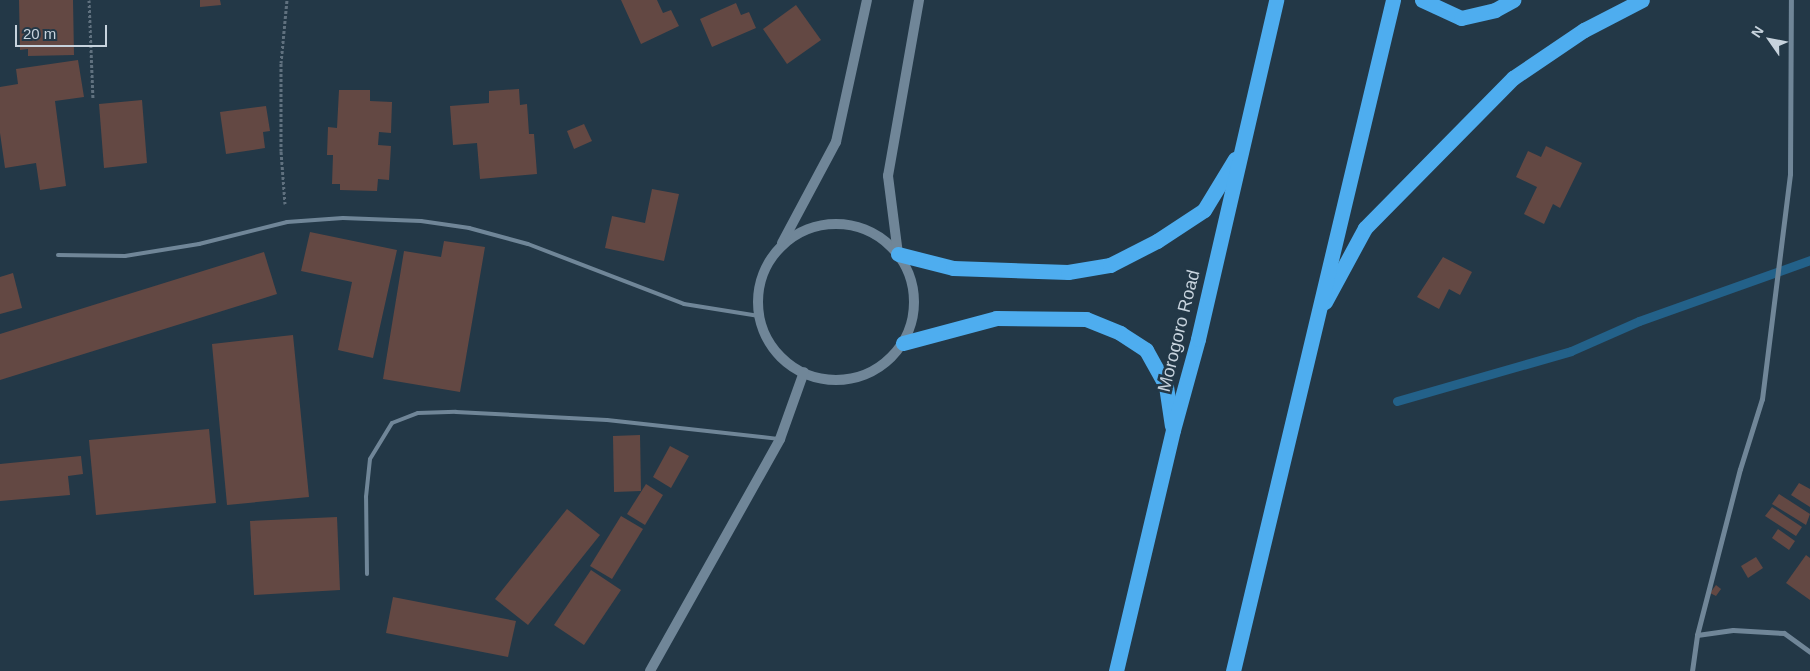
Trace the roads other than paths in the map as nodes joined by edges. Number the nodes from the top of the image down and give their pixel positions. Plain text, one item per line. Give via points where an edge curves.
1 (867, 0) edge
2 (919, 0) edge
3 (1276, 0) edge
4 (1393, 0) edge
5 (1422, 0) edge
6 (1513, 0) edge
7 (1642, 0) edge
8 (1791, 0) edge
9 (1242, 147) junction
10 (781, 246) junction
11 (898, 254) junction
12 (58, 255) dead end
13 (759, 316) junction
14 (1315, 320) junction
15 (903, 343) junction
16 (804, 372) junction
17 (1173, 430) junction
18 (780, 439) junction
19 (367, 574) dead end
20 (1698, 635) junction
21 (1810, 652) edge
22 (650, 671) edge
23 (1116, 671) edge
24 (1233, 671) edge
25 (1692, 671) edge

1 - 10 street via 836,142
2 - 11 street via 888,176
3 - 9 highway, Morogoro Road
4 - 14 highway
5 - 6 highway via 1461,18 1496,10
7 - 14 highway via 1584,30 1513,78 1365,228
8 - 20 street via 1790,174 1763,389
9 - 11 highway via 1204,210 1157,241 1110,265 1068,272 953,268
9 - 17 highway, Morogoro Road via 1198,339
10 - 11 street via 813,227 850,225 868,230
10 - 13 street via 761,278
11 - 15 street via 908,270 914,307
12 - 13 lane via 125,256 198,244 287,222 343,218 422,221 469,228 528,244 684,304
13 - 16 street via 774,350 787,364
14 - 24 highway
15 - 16 street via 876,369 858,377 821,379
15 - 17 highway via 996,318 1086,319 1120,333 1146,350 1166,386
16 - 18 street
17 - 23 highway, Morogoro Road
18 - 19 lane via 607,420 418,413 392,423 370,459 366,497
18 - 22 street
20 - 21 street via 1733,630 1784,633
20 - 25 street

